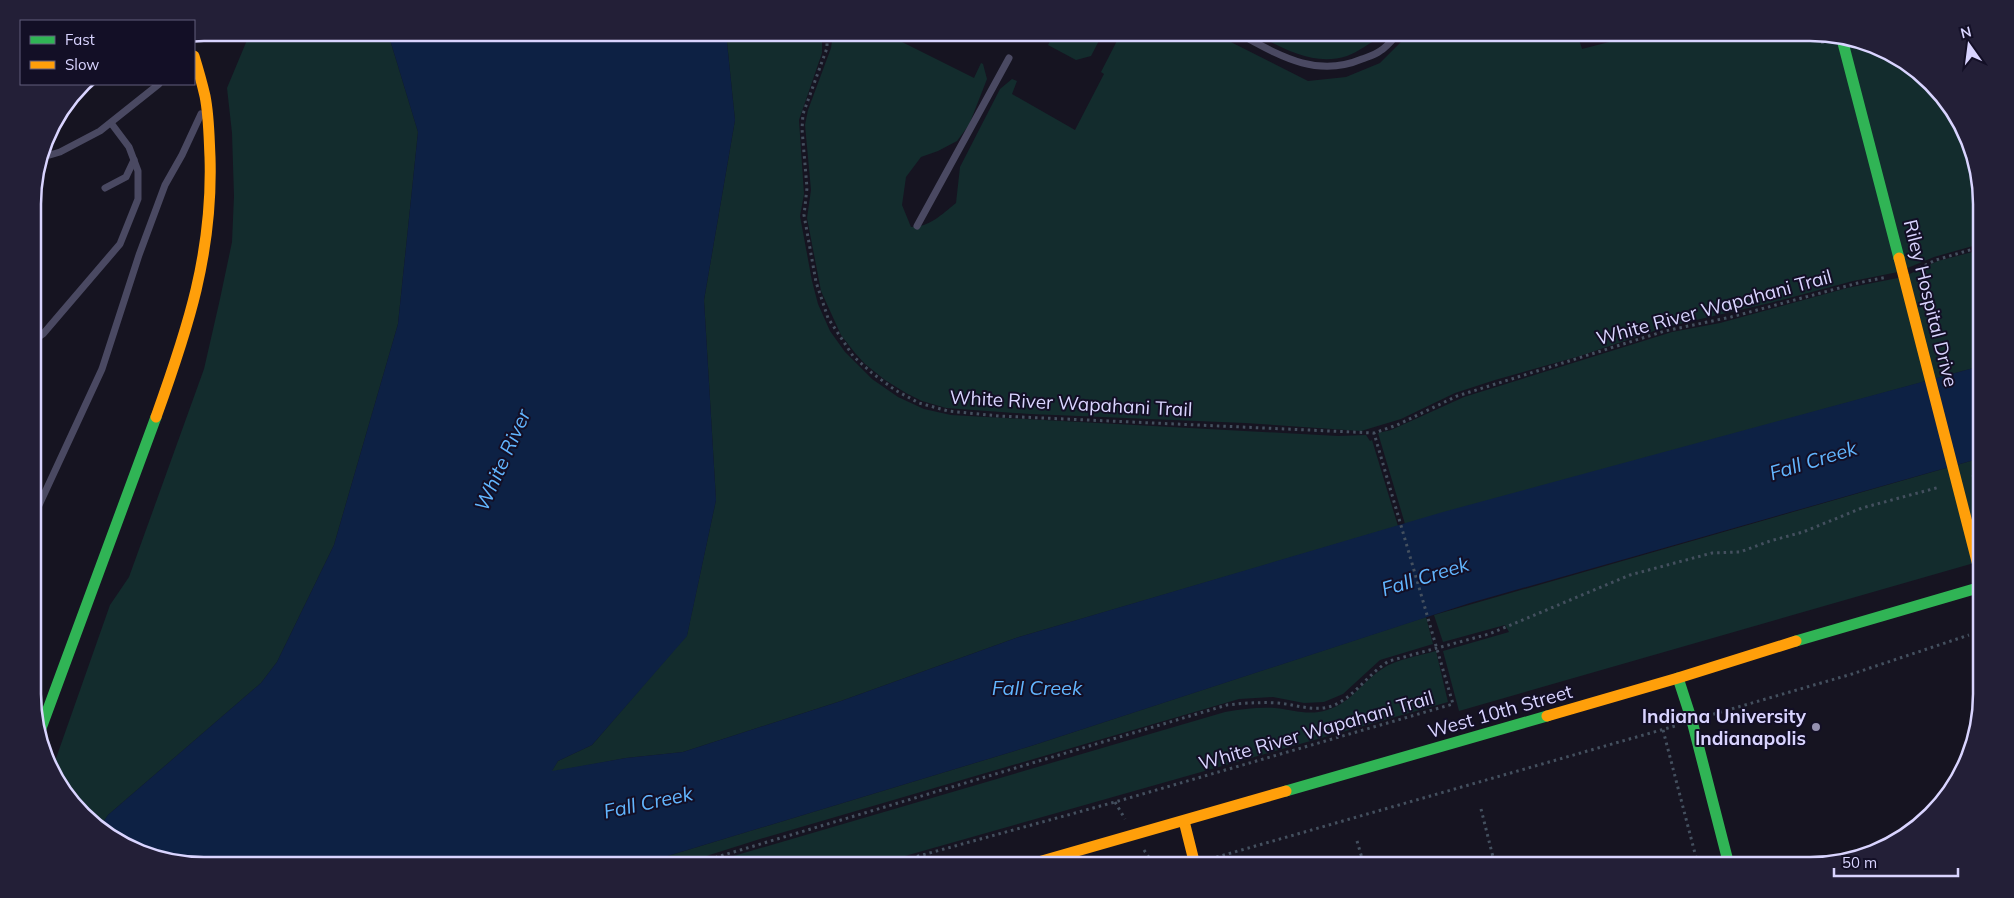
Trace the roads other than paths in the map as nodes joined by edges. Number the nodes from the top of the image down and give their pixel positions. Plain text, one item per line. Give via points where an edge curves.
1 (1252, 41) edge
2 (1390, 41) edge
3 (1844, 45) edge
4 (1009, 58) dead end
5 (196, 73) edge
6 (158, 85) edge
7 (206, 102) junction
8 (111, 123) junction
9 (49, 155) edge
10 (134, 160) junction
11 (105, 188) dead end
12 (917, 226) dead end
13 (42, 335) edge
14 (41, 500) edge
15 (1973, 543) edge
16 (1973, 589) edge
17 (1678, 678) junction
18 (44, 720) edge
19 (1184, 821) junction
20 (1058, 856) edge
21 (1193, 856) edge
22 (1727, 856) edge

1 - 2 lane via 1300,63 1322,68 1346,66 1379,52
3 - 15 main road, Riley Hospital Drive
4 - 12 lane
5 - 7 main road
6 - 8 lane
7 - 14 lane via 165,185 102,369
7 - 18 main road via 208,221 196,294 172,372
8 - 9 lane via 100,132
8 - 10 lane via 129,147
10 - 11 lane via 126,177
10 - 13 lane via 138,171 138,199 120,244
16 - 17 main road, West 10th Street
17 - 19 main road, West 10th Street
17 - 22 main road
19 - 20 main road, West 10th Street
19 - 21 main road

